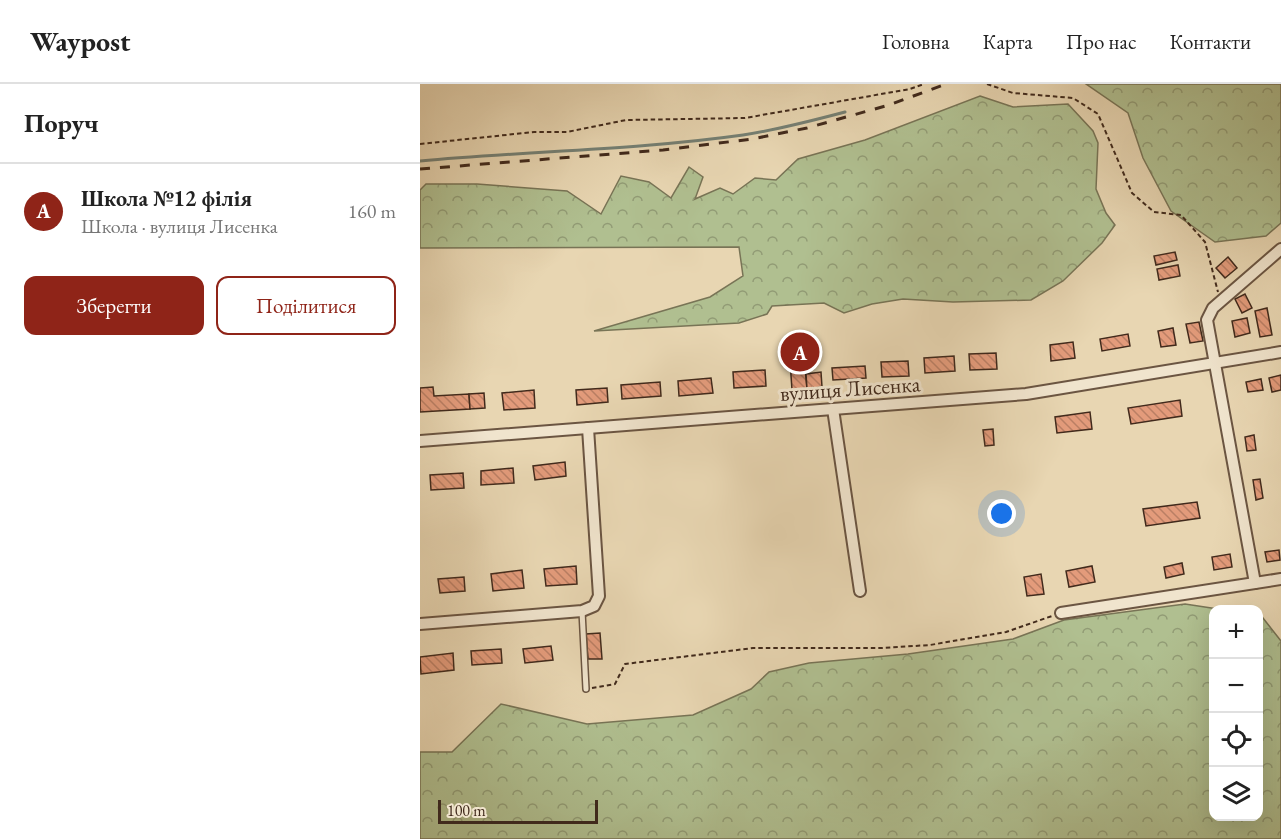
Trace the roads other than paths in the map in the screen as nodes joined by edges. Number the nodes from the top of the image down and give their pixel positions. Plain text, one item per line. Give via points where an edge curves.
1 (1281, 249) edge
2 (1281, 352) edge
3 (1215, 363) junction
4 (833, 409) junction
5 (588, 428) junction
6 (420, 441) edge
7 (1281, 579) edge
8 (1255, 583) junction
9 (860, 591) dead end
10 (582, 611) junction
11 (1061, 613) road end
12 (420, 624) edge
13 (586, 689) road end

1 - 3 street via 1213,308 1207,320
2 - 3 street, вулиця Лисенка
3 - 4 street, вулиця Лисенка via 1026,394
3 - 8 street
4 - 5 street, вулиця Лисенка
4 - 9 street
5 - 6 street, вулиця Лисенка
5 - 10 street via 599,596 594,606
7 - 8 street
8 - 11 street
10 - 12 street
10 - 13 lane

